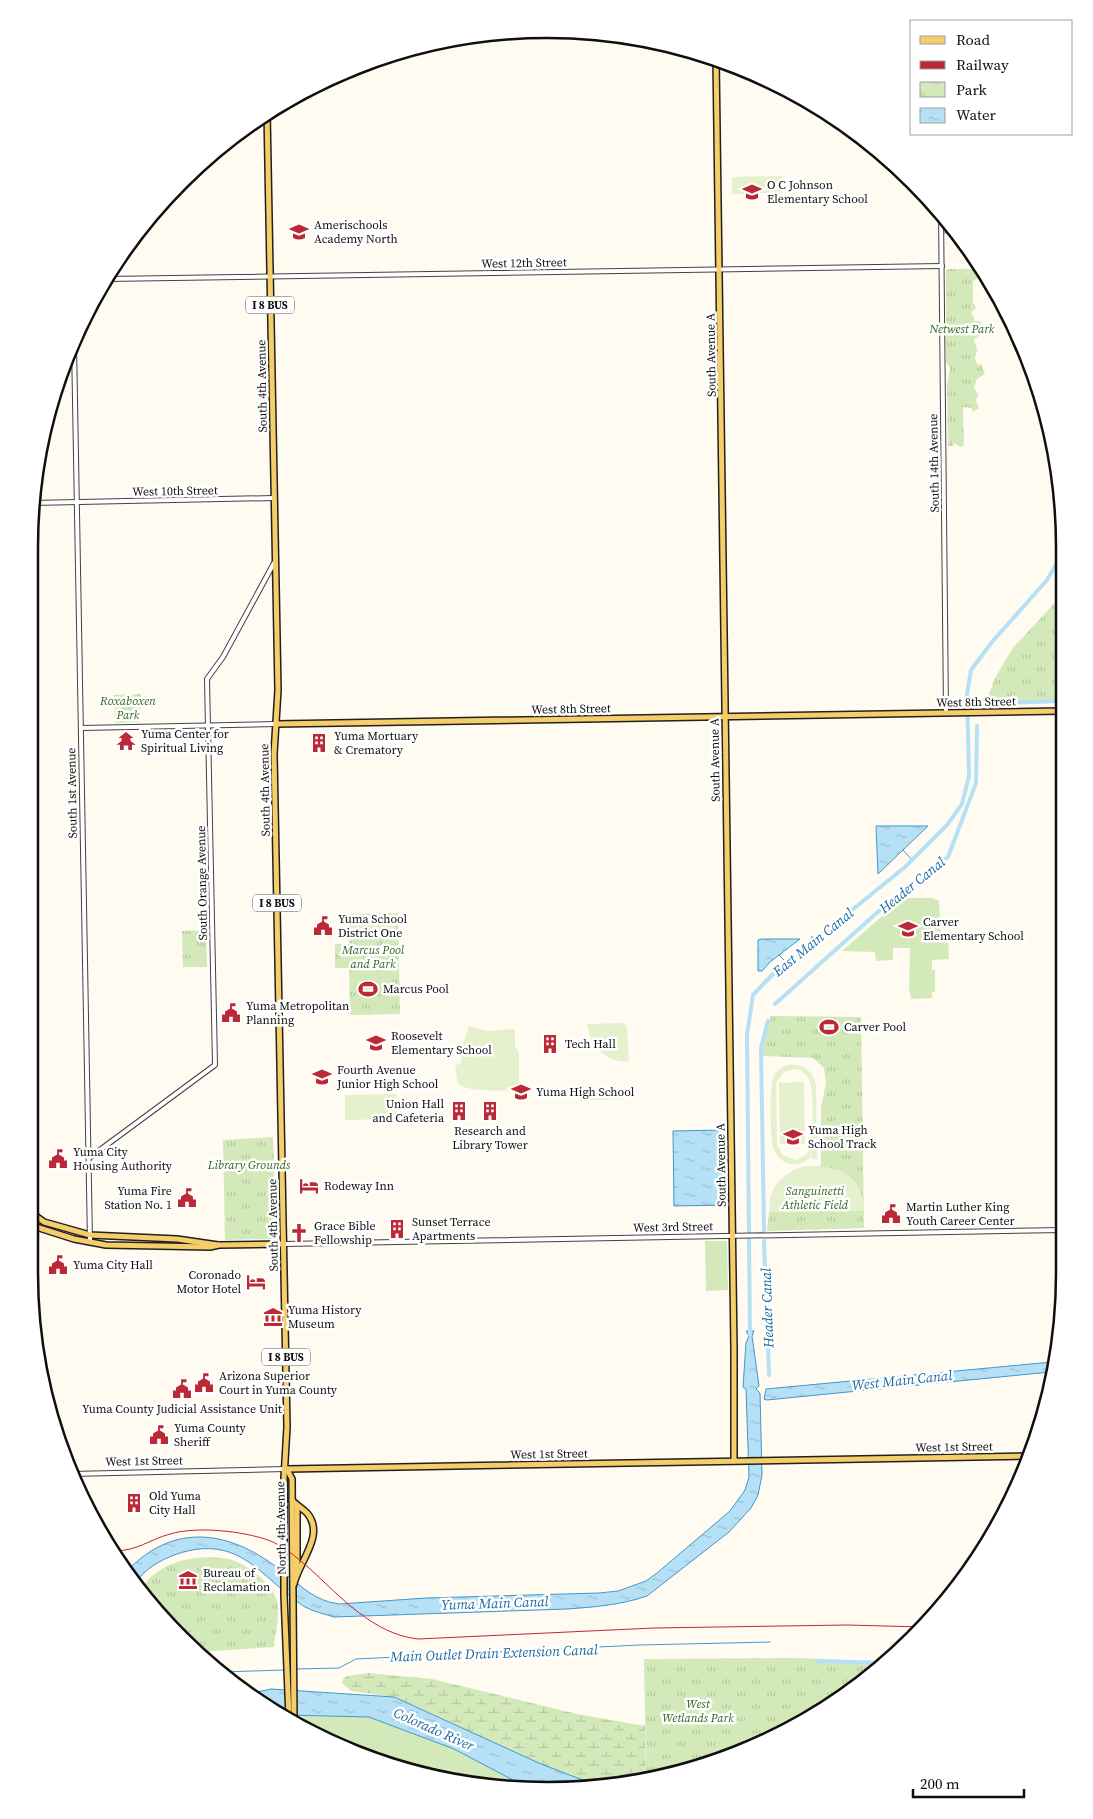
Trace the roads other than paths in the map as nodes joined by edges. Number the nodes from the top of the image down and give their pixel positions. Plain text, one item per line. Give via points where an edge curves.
1 (716, 67) edge
2 (267, 121) edge
3 (941, 226) edge
4 (942, 266) junction
5 (720, 269) junction
6 (270, 277) junction
7 (114, 279) edge
8 (74, 357) edge
9 (274, 498) junction
10 (40, 503) edge
11 (77, 503) junction
12 (275, 562) junction
13 (1056, 710) edge
14 (946, 713) junction
15 (725, 716) junction
16 (276, 724) junction
17 (209, 725) junction
18 (81, 728) junction
19 (89, 1158) junction
20 (38, 1218) edge
21 (38, 1227) edge
22 (1056, 1230) edge
23 (732, 1236) junction
24 (90, 1238) junction
25 (284, 1244) junction
26 (1021, 1456) edge
27 (734, 1461) junction
28 (286, 1469) junction
29 (79, 1474) edge
30 (292, 1500) junction
31 (297, 1506) junction
32 (297, 1574) junction
33 (293, 1580) junction
34 (290, 1651) junction
35 (291, 1703) junction
36 (290, 1712) edge
37 (293, 1713) edge

1 - 5 main road, South Avenue A
2 - 6 main road, South 4th Avenue / I 8 BUS
3 - 4 street, South 14th Avenue
4 - 5 street, West 12th Street
4 - 14 street, South 14th Avenue
5 - 6 street, West 12th Street
5 - 15 main road, South Avenue A
6 - 7 street, West 12th Street
6 - 9 main road, South 4th Avenue / I 8 BUS
8 - 11 street, South 1st Avenue
9 - 11 street, West 10th Street
9 - 12 main road, South 4th Avenue / I 8 BUS
10 - 11 street, West 10th Street
11 - 18 street, South 1st Avenue
12 - 16 main road, South 4th Avenue / I 8 BUS
12 - 17 street, South Orange Avenue via 224,657 207,679
13 - 14 main road, West 8th Street
14 - 15 main road, West 8th Street
15 - 16 main road, West 8th Street
15 - 23 main road, South Avenue A
16 - 17 street, West 8th Street
16 - 25 main road, South 4th Avenue / I 8 BUS via 274,766
17 - 18 street, West 8th Street
17 - 19 street, South Orange Avenue via 215,1065
18 - 19 street, South 1st Avenue
19 - 24 street, South 1st Avenue
20 - 24 main road
21 - 24 main road
22 - 23 street, West 3rd Street
23 - 25 street, West 3rd Street
23 - 27 main road, South Avenue A
24 - 25 main road via 122,1246
25 - 28 main road, South 4th Avenue / I 8 BUS
26 - 27 main road, West 1st Street
27 - 28 main road, West 1st Street
28 - 29 street, West 1st Street
28 - 30 main road, North 4th Avenue / I 8 BUS via 292,1479
28 - 34 main road, North 4th Avenue / I 8 BUS via 284,1595
30 - 31 main road
30 - 33 main road, North 4th Avenue / I 8 BUS
31 - 32 main road
31 - 32 main road via 310,1518 312,1533 310,1549
32 - 33 main road
33 - 34 main road, North 4th Avenue / I 8 BUS
34 - 35 main road, North 4th Avenue / I 8 BUS
35 - 36 main road, I 8 BUS
35 - 37 main road, I 8 BUS

